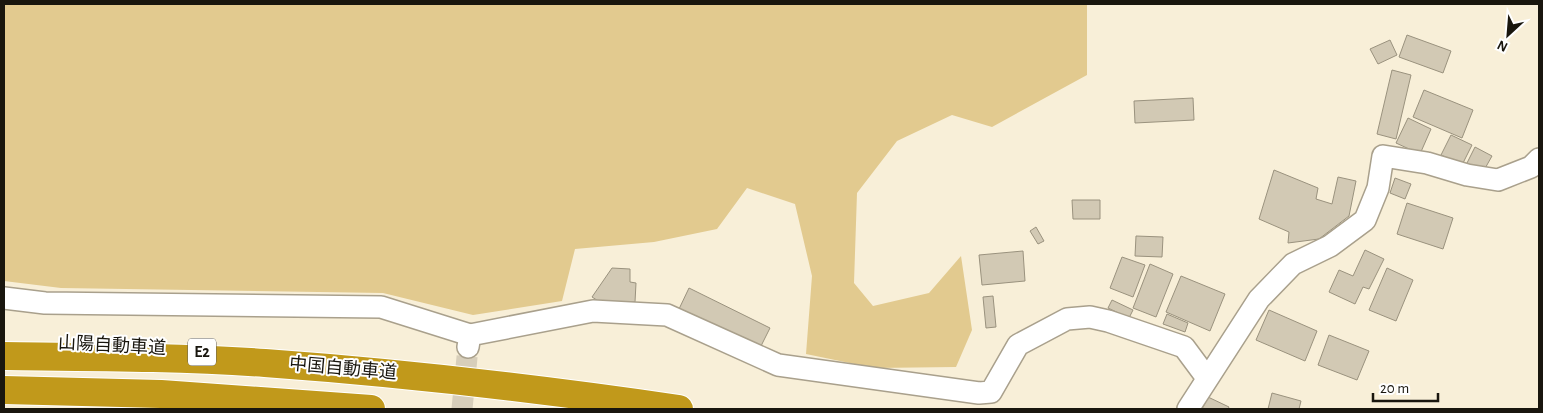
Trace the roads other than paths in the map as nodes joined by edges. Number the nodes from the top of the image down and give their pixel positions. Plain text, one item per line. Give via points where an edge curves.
1 (1539, 159) edge
2 (4, 298) edge
3 (4, 340) edge
4 (4, 356) edge
5 (400, 374) junction
6 (1207, 378) junction
7 (4, 390) edge
8 (71, 409) edge
9 (272, 409) edge
10 (371, 409) edge
11 (679, 409) edge
12 (1188, 409) edge

1 - 6 street via 1531,167 1498,180 1383,156 1378,188 1365,220 1330,246 1293,264 1259,299
2 - 6 street via 45,302 381,307 469,341 593,311 667,315 778,365 979,394 991,392 1018,345 1067,319 1090,317 1184,346
3 - 5 highway, 山陽自動車道 / E2 via 264,357
4 - 5 highway, 中国自動車道 via 141,357
5 - 11 highway, 中国自動車道
6 - 12 street
7 - 10 highway via 161,394
8 - 9 highway

